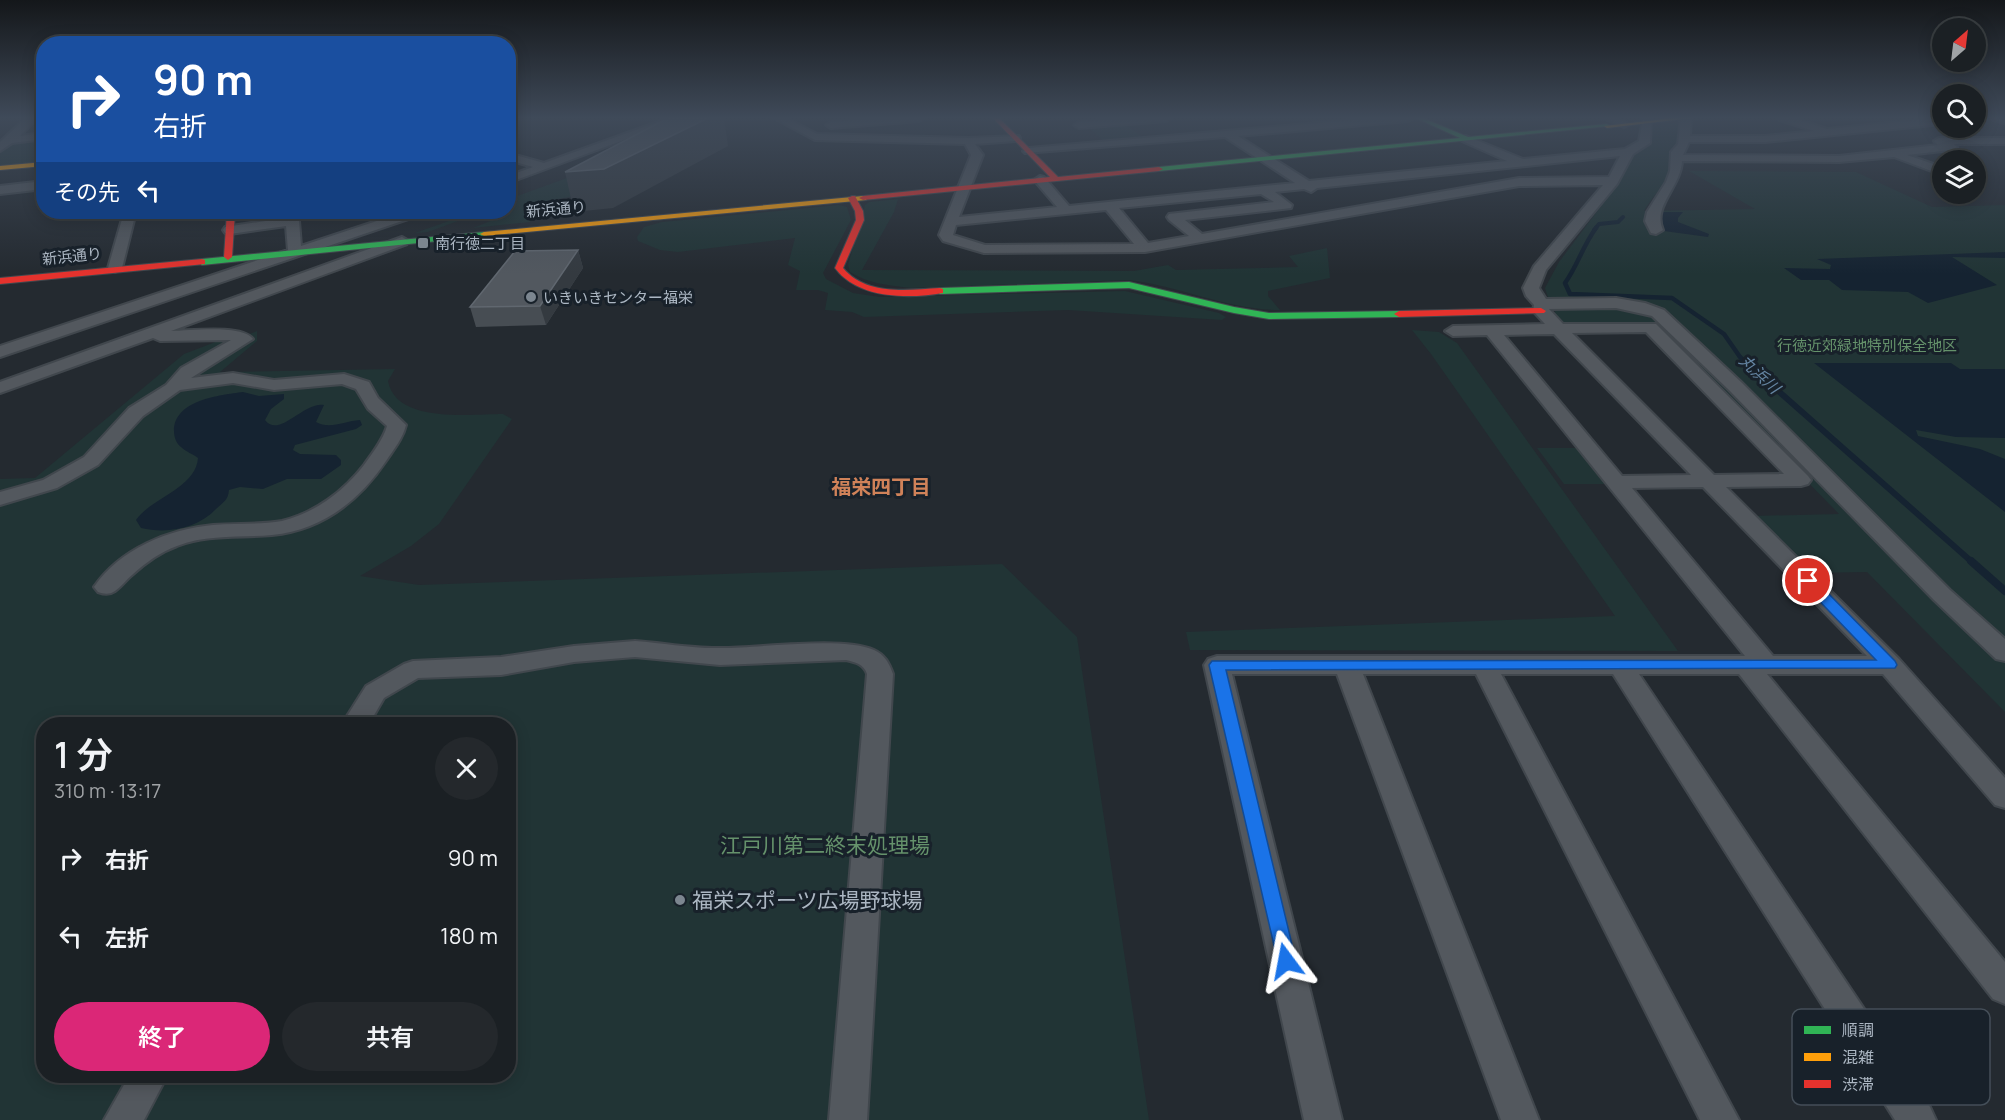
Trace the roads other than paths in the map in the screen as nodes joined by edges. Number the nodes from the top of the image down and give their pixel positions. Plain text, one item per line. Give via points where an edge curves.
1 (536, 170) edge
2 (971, 170) edge
3 (1048, 170) edge
4 (1136, 170) edge
5 (1283, 170) edge
6 (1455, 170) edge
7 (1493, 170) edge
8 (1620, 170) edge
9 (1676, 170) edge
10 (516, 177) edge
11 (1055, 178) junction
12 (1040, 180) junction
13 (1614, 181) junction
14 (1519, 182) junction
15 (36, 186) edge
16 (1307, 186) junction
17 (964, 187) junction
18 (0, 190) edge
19 (1264, 190) junction
20 (852, 198) junction
21 (1110, 206) junction
22 (1066, 210) junction
23 (1348, 212) junction
24 (128, 219) edge
25 (233, 219) edge
26 (386, 219) edge
27 (951, 222) junction
28 (230, 230) junction
29 (1656, 230) dead end
30 (1199, 238) junction
31 (403, 241) junction
32 (1145, 248) junction
33 (298, 250) junction
34 (228, 257) junction
35 (116, 268) junction
36 (0, 280) edge
37 (1541, 307) junction
38 (106, 316) junction
39 (1559, 328) junction
40 (1491, 330) junction
41 (1453, 331) dead end
42 (146, 335) junction
43 (0, 352) edge
44 (174, 386) junction
45 (0, 388) edge
46 (1710, 481) junction
47 (1617, 482) junction
48 (0, 499) edge
49 (106, 587) dead end
50 (2005, 653) edge
51 (1347, 665) junction
52 (1484, 665) junction
53 (1620, 665) junction
54 (1756, 665) junction
55 (1890, 665) junction
56 (360, 717) edge
57 (2005, 797) edge
58 (2005, 988) edge
59 (1845, 1009) edge
60 (145, 1083) edge
61 (1907, 1105) edge
62 (123, 1120) edge
63 (848, 1120) edge
64 (1323, 1120) edge
65 (1520, 1120) edge
66 (1720, 1120) edge
67 (1917, 1120) edge

1 - 10 street
2 - 17 street
3 - 11 street
4 - 11 street, 新浜通り
5 - 16 street
6 - 16 street
7 - 14 street
8 - 13 street
9 - 29 street via 1653,212
11 - 12 street, 新浜通り
12 - 17 street, 新浜通り
12 - 22 street
13 - 14 street
13 - 37 street via 1539,269 1531,288
14 - 23 street
15 - 18 street
16 - 19 street
16 - 23 street
17 - 20 street, 新浜通り
17 - 27 street
19 - 21 street
19 - 30 street via 1286,205 1174,217
20 - 31 street, 新浜通り
20 - 37 street via 860,220 843,255 840,272 851,283 879,290 1129,285 1228,310 1269,316
21 - 22 street
21 - 32 street
22 - 27 street
23 - 30 street
24 - 35 street
25 - 28 street
26 - 33 street via 356,226
27 - 32 street via 948,238 984,249
28 - 33 street via 292,221
28 - 34 street
30 - 32 street
31 - 33 street, 新浜通り
31 - 42 street
33 - 34 street, 新浜通り
33 - 38 street
34 - 35 street, 新浜通り
35 - 36 street, 新浜通り
37 - 39 street
37 - 50 street via 1621,304 1658,313 1942,596
38 - 42 street
38 - 43 street
39 - 40 street
39 - 46 street
39 - 46 street via 1650,327 1801,480
40 - 41 street
40 - 47 street
42 - 44 street via 235,335 245,339 187,372
42 - 45 street
44 - 48 street via 126,420 82,467 50,484
44 - 49 street via 233,378 274,385 344,379 363,386 373,407 397,425 358,485 337,504 277,528 205,532 162,544 129,565
46 - 47 street
46 - 55 street
47 - 54 street
51 - 52 street
51 - 64 street via 1217,665
51 - 65 street
52 - 53 street
52 - 66 street
53 - 54 street
53 - 59 street
54 - 55 street
54 - 58 street
55 - 57 street
56 - 63 street via 375,692 413,670 501,666 635,649 720,657 846,652 865,656 877,664 880,674
60 - 62 street
61 - 67 street

